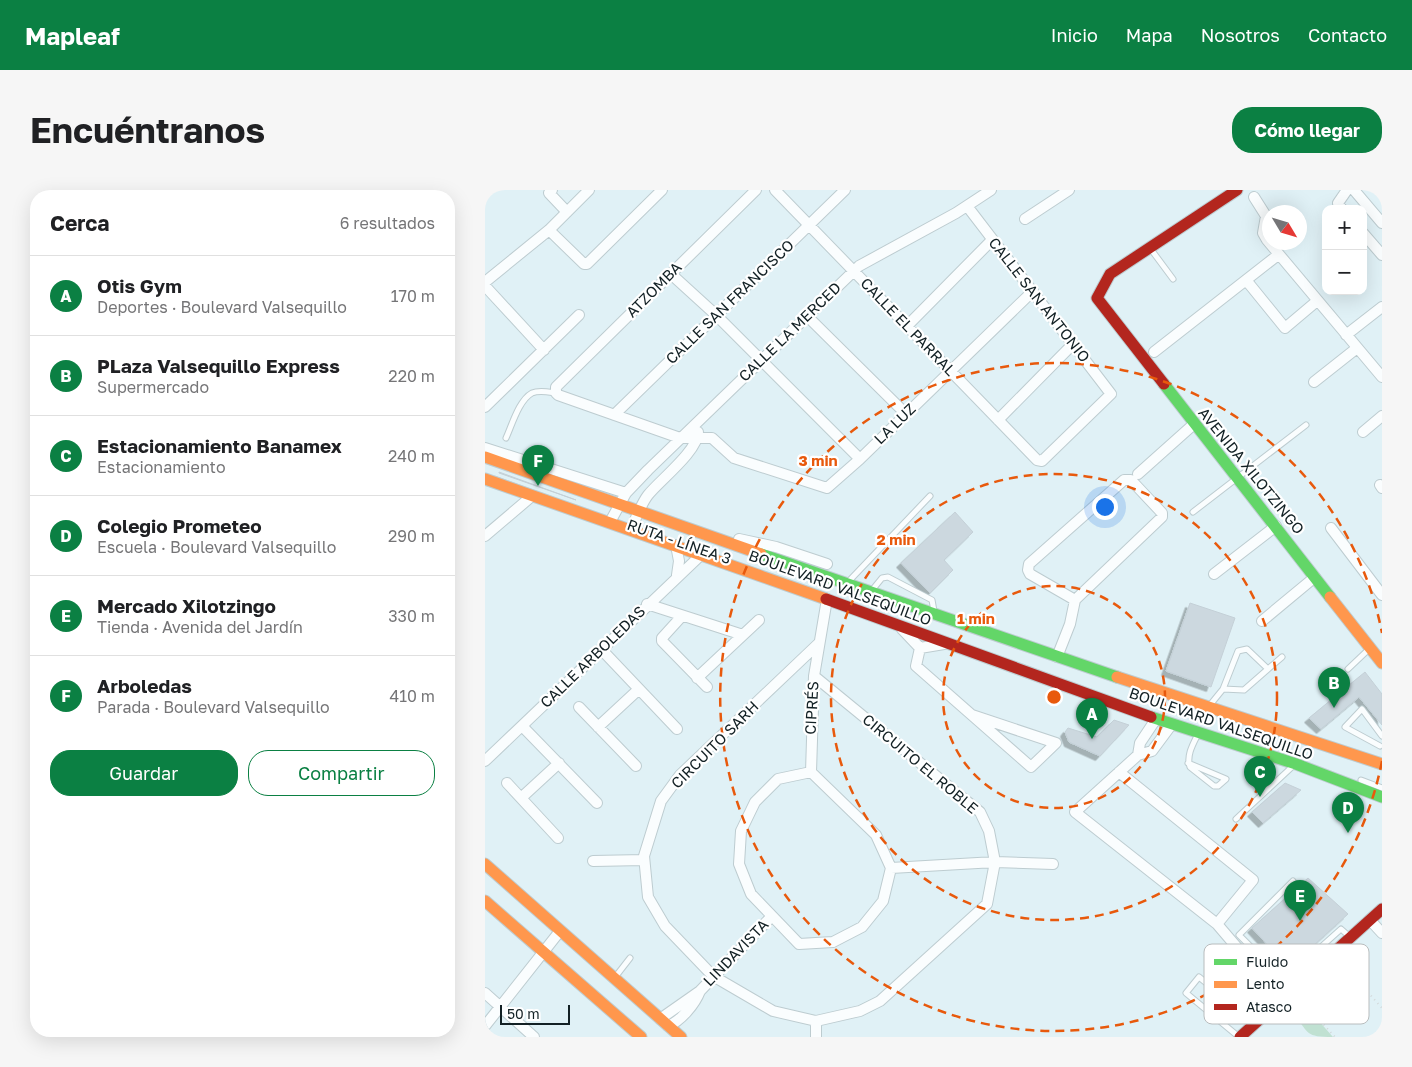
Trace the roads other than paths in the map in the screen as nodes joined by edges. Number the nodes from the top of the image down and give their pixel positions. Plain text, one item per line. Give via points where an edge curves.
1 (552, 190) edge
2 (589, 190) edge
3 (662, 190) edge
4 (756, 190) edge
5 (775, 190) edge
6 (845, 190) edge
7 (991, 190) edge
8 (1069, 190) edge
9 (1237, 190) edge
10 (1347, 190) edge
11 (1354, 190) edge
12 (975, 194) edge
13 (1254, 197) dead end
14 (1339, 205) edge
15 (967, 206) junction
16 (567, 212) junction
17 (1025, 219) dead end
18 (1382, 223) edge
19 (809, 225) junction
20 (549, 230) junction
21 (1367, 238) edge
22 (992, 240) junction
23 (1150, 248) junction
24 (1277, 255) junction
25 (1382, 255) edge
26 (853, 271) junction
27 (671, 274) junction
28 (1173, 279) dead end
29 (1247, 280) junction
30 (485, 282) edge
31 (485, 286) edge
32 (1033, 291) junction
33 (1317, 301) junction
34 (1382, 307) edge
35 (579, 315) dead end
36 (716, 315) junction
37 (807, 316) junction
38 (907, 326) junction
39 (1346, 335) junction
40 (1073, 344) junction
41 (1357, 348) junction
42 (543, 350) junction
43 (1154, 352) dead end
44 (760, 361) junction
45 (951, 371) junction
46 (1382, 377) edge
47 (1314, 382) dead end
48 (556, 393) junction
49 (485, 407) edge
50 (906, 414) junction
51 (614, 415) junction
52 (1382, 416) edge
53 (998, 420) junction
54 (699, 421) junction
55 (1193, 424) junction
56 (1306, 425) dead end
57 (1363, 432) dead end
58 (698, 437) junction
59 (506, 438) dead end
60 (680, 438) junction
61 (485, 448) edge
62 (485, 457) edge
63 (860, 459) junction
64 (485, 461) edge
65 (1042, 462) joint
66 (1138, 474) dead end
67 (485, 475) edge
68 (1237, 478) junction
69 (485, 479) edge
70 (626, 493) junction
71 (532, 496) junction
72 (930, 496) dead end
73 (619, 506) junction
74 (1193, 512) dead end
75 (639, 513) junction
76 (611, 521) junction
77 (1276, 526) junction
78 (631, 528) junction
79 (1331, 528) dead end
80 (485, 536) edge
81 (740, 542) junction
82 (676, 545) junction
83 (701, 554) junction
84 (827, 564) dead end
85 (1214, 574) dead end
86 (677, 575) junction
87 (1315, 577) junction
88 (847, 583) junction
89 (871, 592) junction
90 (1382, 594) edge
91 (827, 599) junction
92 (1075, 600) junction
93 (647, 604) junction
94 (935, 614) junction
95 (682, 616) junction
96 (759, 620) dead end
97 (1262, 621) dead end
98 (897, 625) junction
99 (743, 635) junction
100 (949, 643) junction
101 (818, 644) junction
102 (601, 648) junction
103 (920, 648) junction
104 (1370, 648) junction
105 (1057, 657) junction
106 (1282, 657) dead end
107 (1382, 663) edge
108 (1268, 669) junction
109 (1348, 669) dead end
110 (813, 676) junction
111 (697, 678) junction
112 (707, 687) dead end
113 (639, 689) junction
114 (1223, 689) junction
115 (1209, 707) junction
116 (579, 708) dead end
117 (1147, 708) dead end
118 (972, 715) junction
119 (1164, 719) junction
120 (521, 726) junction
121 (598, 727) junction
122 (677, 729) dead end
123 (1199, 732) junction
124 (1382, 736) edge
125 (1380, 746) dead end
126 (1138, 755) junction
127 (485, 761) edge
128 (559, 763) junction
129 (1188, 763) junction
130 (1296, 764) junction
131 (1382, 764) edge
132 (636, 766) dead end
133 (1323, 767) dead end
134 (1382, 771) edge
135 (811, 772) junction
136 (1119, 772) junction
137 (1358, 779) dead end
138 (507, 783) dead end
139 (1382, 788) edge
140 (1382, 797) edge
141 (521, 798) junction
142 (597, 802) dead end
143 (1236, 819) dead end
144 (558, 838) dead end
145 (644, 860) junction
146 (593, 861) dead end
147 (995, 862) junction
148 (485, 864) edge
149 (1053, 864) dead end
150 (891, 868) junction
151 (1293, 881) dead end
152 (485, 901) edge
153 (1382, 909) edge
154 (772, 916) junction
155 (1370, 920) junction
156 (1217, 924) junction
157 (560, 931) junction
158 (1382, 933) edge
159 (1350, 938) junction
160 (1234, 944) edge
161 (1248, 944) edge
162 (1324, 944) edge
163 (1343, 944) edge
164 (544, 952) junction
165 (631, 958) dead end
166 (713, 976) junction
167 (615, 979) junction
168 (1204, 981) edge
169 (485, 993) edge
170 (501, 1007) junction
171 (1204, 1008) edge
172 (816, 1021) junction
173 (664, 1022) junction
174 (1224, 1024) edge
175 (1255, 1024) edge
176 (485, 1026) edge
177 (533, 1037) edge
178 (641, 1037) edge
179 (681, 1037) edge
180 (816, 1037) edge
181 (1240, 1037) edge

1 - 16 street via 549,193
2 - 16 street
3 - 20 street via 587,264 583,264
4 - 27 street, ATZOMBA
5 - 19 street, CALLE EL PARRAL
6 - 19 street, CALLE SAN FRANCISCO
7 - 12 street, CALLE LA MERCED
8 - 17 street
9 - 23 main road
10 - 14 street via 1337,203
11 - 18 street
12 - 15 street, CALLE LA MERCED
13 - 24 street via 1266,216 1263,233
15 - 22 street, CALLE SAN ANTONIO
15 - 26 street, CALLE LA MERCED
16 - 20 street
19 - 26 street, CALLE EL PARRAL
19 - 36 street, CALLE SAN FRANCISCO
20 - 30 street
21 - 25 street
22 - 32 street, CALLE SAN ANTONIO
22 - 38 street
23 - 28 lane
23 - 55 main road, AVENIDA XILOTZINGO via 1110,274 1097,298
24 - 29 street
24 - 33 street
26 - 37 street, CALLE LA MERCED
26 - 38 street, CALLE EL PARRAL
27 - 36 street
27 - 48 street, ATZOMBA via 557,387
29 - 33 street via 1285,328
29 - 43 street
31 - 42 street
32 - 40 street, CALLE SAN ANTONIO
32 - 45 street, LA LUZ
33 - 39 street
34 - 39 street
35 - 42 street
36 - 44 street
36 - 51 street, CALLE SAN FRANCISCO
37 - 44 street, CALLE LA MERCED
37 - 50 street
38 - 45 street, CALLE EL PARRAL
39 - 41 street
40 - 53 street
40 - 65 street, CALLE SAN ANTONIO via 1111,394
41 - 46 street
41 - 47 street
42 - 49 street
44 - 54 street, CALLE LA MERCED
44 - 63 street
45 - 50 street, LA LUZ
45 - 53 street, CALLE EL PARRAL
48 - 51 street
48 - 59 lane via 540,391 526,399
50 - 63 street, LA LUZ
51 - 60 street
52 - 57 street
53 - 65 street, CALLE EL PARRAL
54 - 58 street
54 - 60 street, CALLE LA MERCED
55 - 66 street
55 - 68 main road, AVENIDA XILOTZINGO
56 - 68 lane
58 - 60 street
58 - 63 street, LA LUZ via 712,438 734,458 823,488 830,486
58 - 75 street via 647,497
60 - 70 street, CALLE LA MERCED
61 - 70 street
62 - 73 main road, BOULEVARD VALSEQUILLO
64 - 73 lane
67 - 76 lane, RUTA - LÍNEA 3
68 - 74 lane
68 - 77 main road, AVENIDA XILOTZINGO
69 - 71 main road, BOULEVARD VALSEQUILLO
70 - 73 street, CALLE LA MERCED
71 - 76 main road, BOULEVARD VALSEQUILLO
71 - 80 street
72 - 88 lane
73 - 75 main road, BOULEVARD VALSEQUILLO
73 - 76 street, CALLE LA MERCED
75 - 78 street
75 - 81 main road, BOULEVARD VALSEQUILLO
75 - 134 lane via 865,596
76 - 78 main road, BOULEVARD VALSEQUILLO
77 - 85 street
77 - 87 main road, AVENIDA XILOTZINGO
78 - 82 main road, BOULEVARD VALSEQUILLO
78 - 117 lane, RUTA - LÍNEA 3
79 - 90 street
81 - 84 street via 776,548
81 - 88 main road, BOULEVARD VALSEQUILLO
82 - 83 main road, BOULEVARD VALSEQUILLO
82 - 86 street
83 - 86 street, CALLE ARBOLEDAS
83 - 91 main road, BOULEVARD VALSEQUILLO
86 - 93 street, CALLE ARBOLEDAS
87 - 97 street
87 - 104 main road, AVENIDA XILOTZINGO
88 - 89 main road, BOULEVARD VALSEQUILLO
89 - 94 main road, BOULEVARD VALSEQUILLO
89 - 94 lane via 882,578 888,577 932,600
91 - 98 main road, BOULEVARD VALSEQUILLO
91 - 101 street
92 - 92 street via 1161,520 1162,513 1127,479 1029,564 1030,574
92 - 105 street
93 - 95 street
93 - 102 street, CALLE ARBOLEDAS
94 - 105 main road, BOULEVARD VALSEQUILLO
95 - 99 street
95 - 111 street via 662,641
96 - 99 street
98 - 100 main road, BOULEVARD VALSEQUILLO
98 - 103 street
99 - 111 street
100 - 103 street
100 - 119 main road, BOULEVARD VALSEQUILLO
101 - 110 street, CIPRÉS
101 - 145 street, CIRCUITO SARH via 680,775 661,801
102 - 113 street
102 - 120 street, CALLE ARBOLEDAS
103 - 118 street via 916,666
104 - 107 main road, AVENIDA XILOTZINGO
104 - 109 lane
105 - 115 main road, BOULEVARD VALSEQUILLO
106 - 108 lane
108 - 114 lane via 1244,690
108 - 114 lane via 1247,650 1238,651
110 - 135 street, CIPRÉS
110 - 147 street, CIRCUITO EL ROBLE via 980,812 989,831
111 - 112 street
113 - 121 street
113 - 122 street
114 - 115 lane
115 - 131 main road, BOULEVARD VALSEQUILLO
116 - 121 street
118 - 118 street via 1031,767 1056,742 981,718
119 - 123 main road, BOULEVARD VALSEQUILLO
119 - 126 street via 1140,742
119 - 126 street via 1152,751
119 - 133 lane
120 - 127 street, CALLE ARBOLEDAS
120 - 128 street
121 - 132 street
123 - 129 lane
123 - 130 main road, BOULEVARD VALSEQUILLO
124 - 125 lane via 1362,710 1345,727
126 - 136 street
128 - 141 street
128 - 142 street
129 - 129 lane via 1214,786 1226,779
130 - 140 main road, BOULEVARD VALSEQUILLO
130 - 143 lane
135 - 150 street via 876,835
135 - 154 street via 779,779 755,802 741,831 739,864 751,894
136 - 156 street via 1253,880
136 - 156 street via 1075,812
137 - 139 lane
138 - 141 street
141 - 144 street
145 - 146 street
145 - 166 street, CIRCUITO SARH via 649,897 665,926
147 - 149 street
147 - 150 street
147 - 172 street, CIRCUITO EL ROBLE via 987,904 880,1001 860,1011
148 - 157 main road
150 - 154 street via 883,901 873,914 862,927 833,942 799,944
151 - 161 lane via 1239,935
152 - 164 main road
153 - 155 main road
154 - 166 street, LINDAVISTA
155 - 158 street
155 - 159 main road
156 - 160 street
157 - 164 street
157 - 167 main road
159 - 162 lane via 1341,929
159 - 163 main road
164 - 170 street
164 - 178 main road
165 - 167 lane
166 - 172 street, CIRCUITO EL ROBLE via 773,1011
166 - 173 street, LINDAVISTA via 675,1023
167 - 173 main road
168 - 171 lane via 1199,977 1186,993
169 - 170 street
170 - 176 street
170 - 177 street
172 - 180 street
173 - 179 main road
174 - 181 lane
175 - 181 main road

